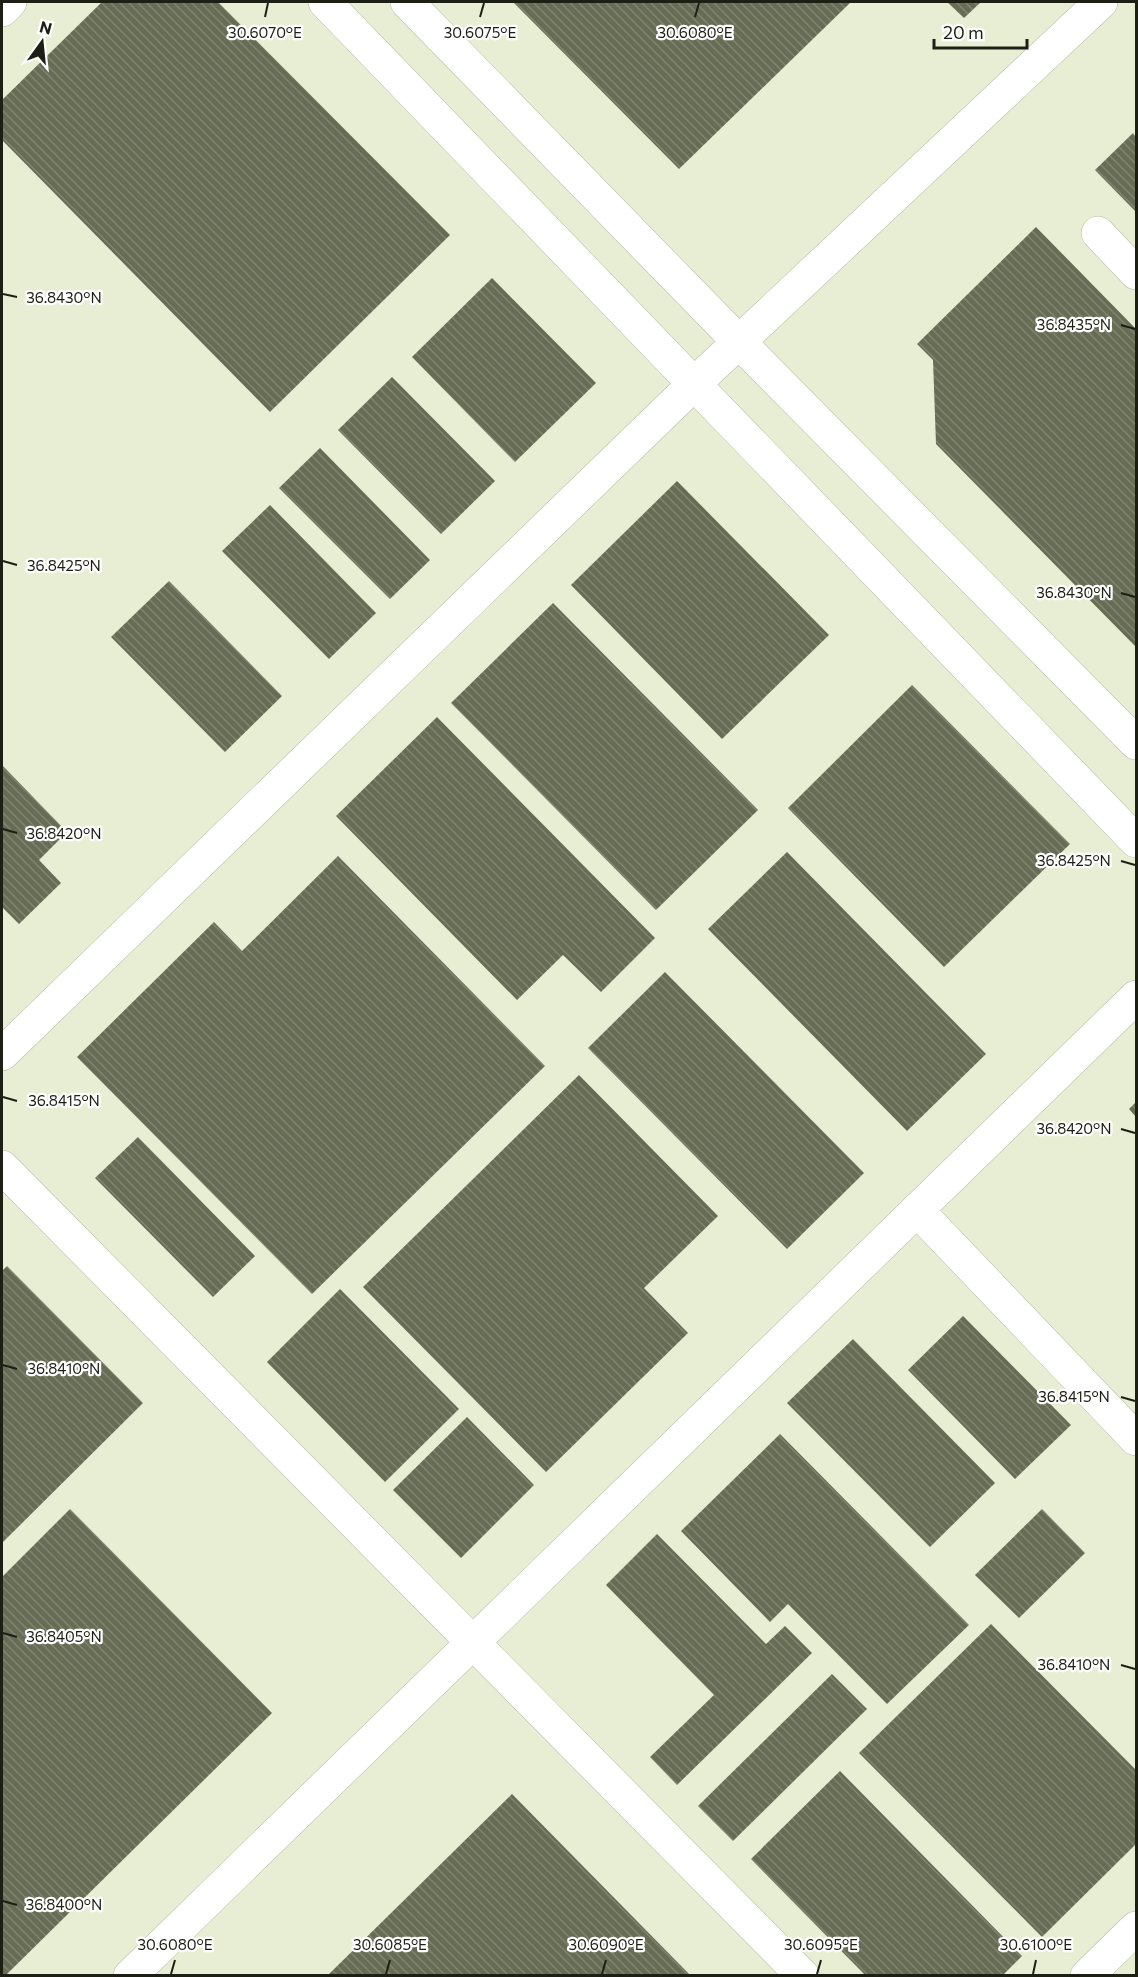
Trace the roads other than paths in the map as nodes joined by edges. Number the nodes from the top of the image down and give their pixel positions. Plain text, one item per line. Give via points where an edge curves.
1 (10, 2) edge
2 (325, 2) edge
3 (407, 2) edge
4 (1101, 2) edge
5 (2, 10) edge
6 (1098, 233) dead end
7 (1137, 273) edge
8 (740, 343) junction
9 (693, 385) junction
10 (1137, 743) edge
11 (1137, 841) edge
12 (1137, 997) edge
13 (2, 1054) edge
14 (2, 1167) edge
15 (917, 1210) junction
16 (1137, 1439) edge
17 (473, 1643) junction
18 (1137, 1928) edge
19 (130, 1976) edge
20 (803, 1976) edge
21 (1087, 1976) edge

1 - 5 street
2 - 9 street
3 - 8 street
4 - 8 street
6 - 7 street
8 - 9 street
8 - 10 street
9 - 11 street
9 - 13 street
12 - 15 street
14 - 17 street
15 - 16 street
15 - 17 street
17 - 19 street
17 - 20 street
18 - 21 street

